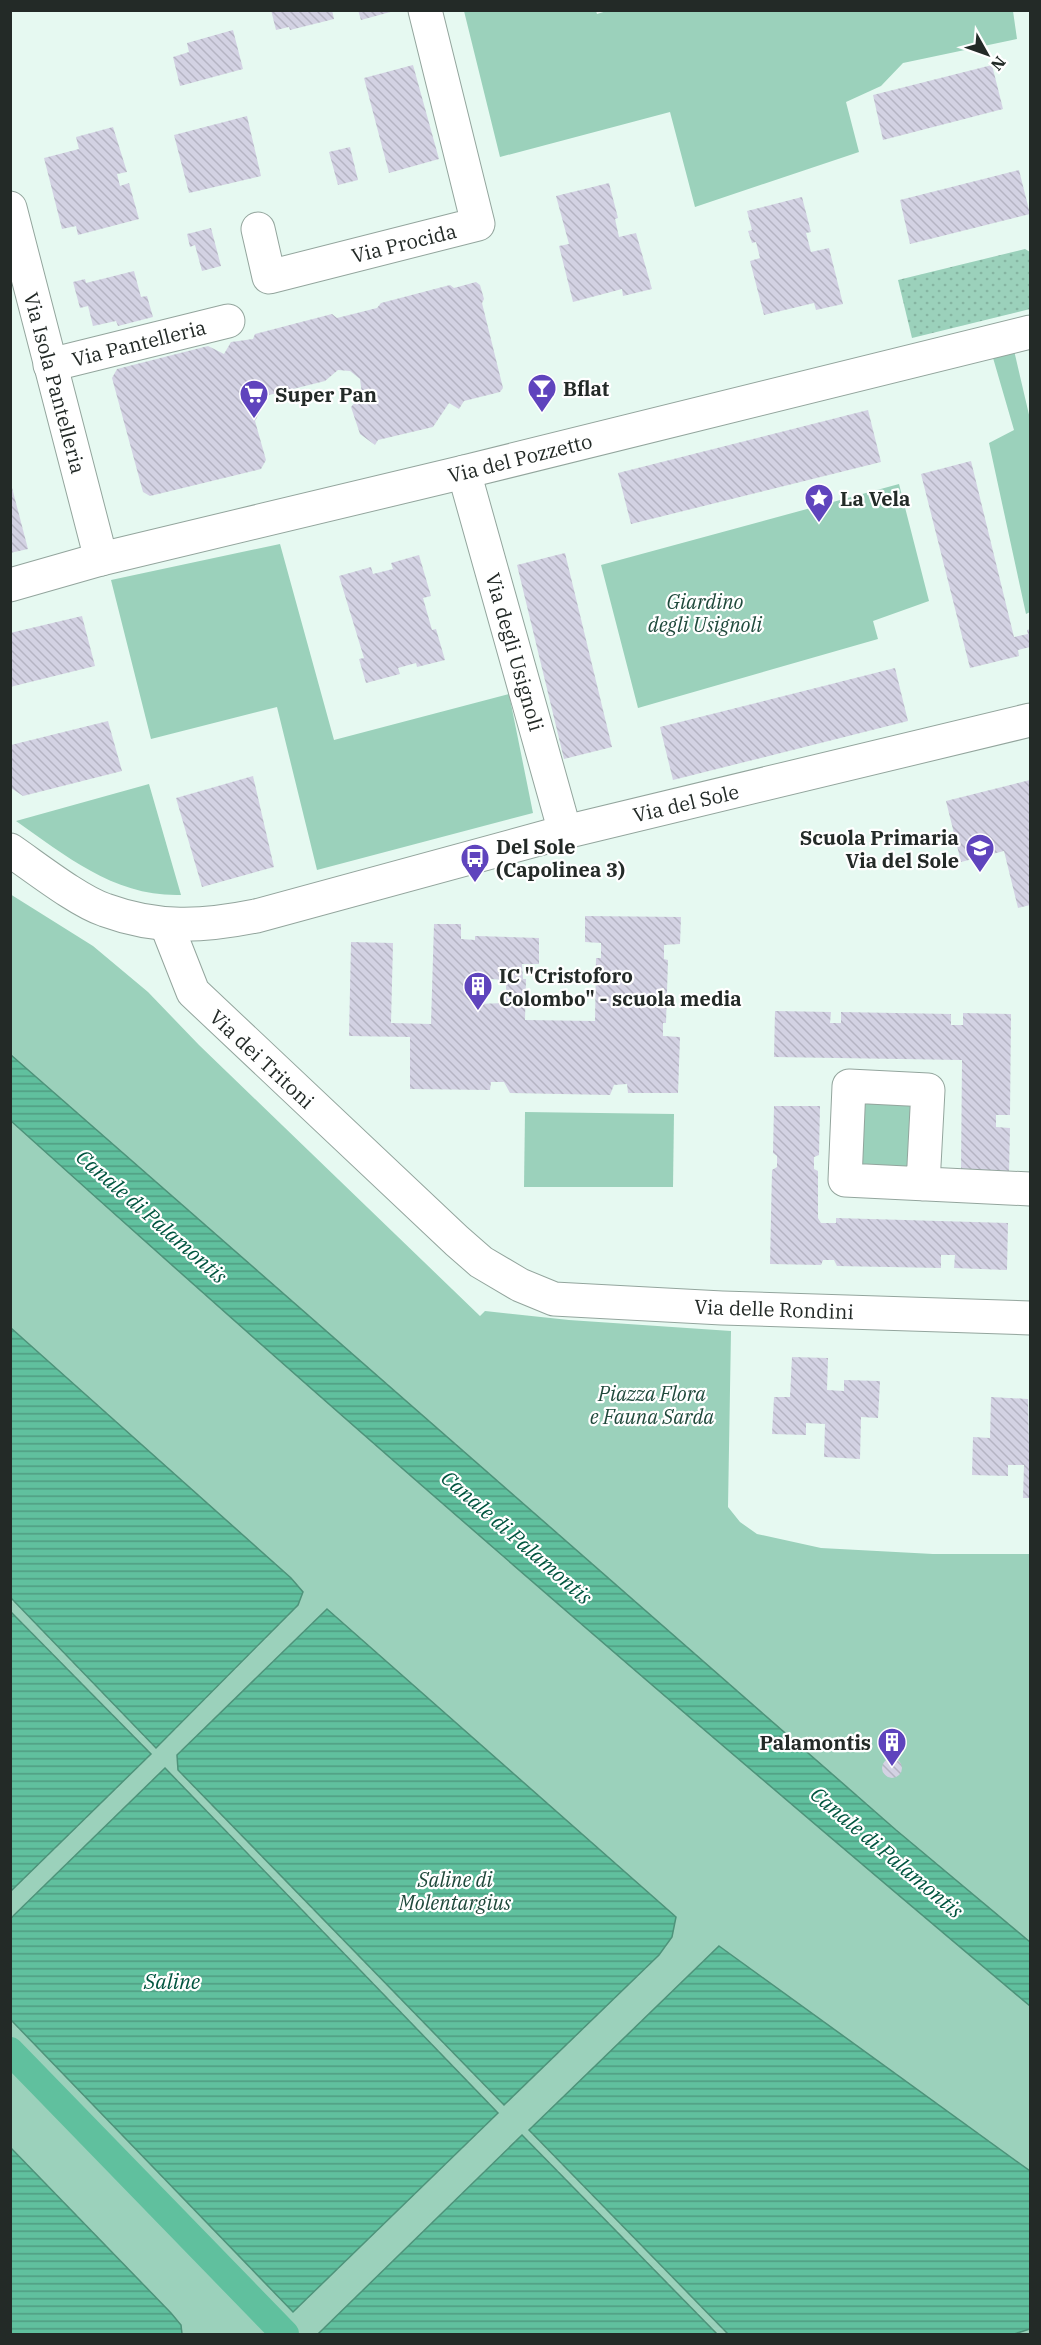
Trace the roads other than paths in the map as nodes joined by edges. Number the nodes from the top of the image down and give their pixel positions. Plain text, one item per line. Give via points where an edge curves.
1 (425, 10) edge
2 (10, 208) edge
3 (258, 229) dead end
4 (20, 290) edge
5 (228, 321) dead end
6 (1030, 332) edge
7 (50, 365) junction
8 (464, 472) junction
9 (101, 559) junction
10 (10, 585) edge
11 (1030, 720) edge
12 (566, 832) junction
13 (10, 850) edge
14 (167, 926) junction
15 (923, 1184) dead end
16 (1030, 1189) edge
17 (520, 1285) joint
18 (1030, 1318) edge

1 - 3 street, Via Procida via 478,224 270,277
2 - 4 street, Via Isola Pantelleria
4 - 7 street, Via Isola Pantelleria
5 - 7 street, Via Pantelleria
6 - 8 street, Via del Pozzetto
7 - 9 street, Via Isola Pantelleria
8 - 9 street, Via del Pozzetto
8 - 12 street, Via degli Usignoli
9 - 10 street, Via del Pozzetto
11 - 12 street, Via del Sole
12 - 14 street, Via del Sole via 256,916 210,925
13 - 14 street via 103,910
14 - 17 street, Via dei Tritoni via 193,992 457,1241 481,1262
15 - 16 street
17 - 18 street, Via delle Rondini via 554,1299

